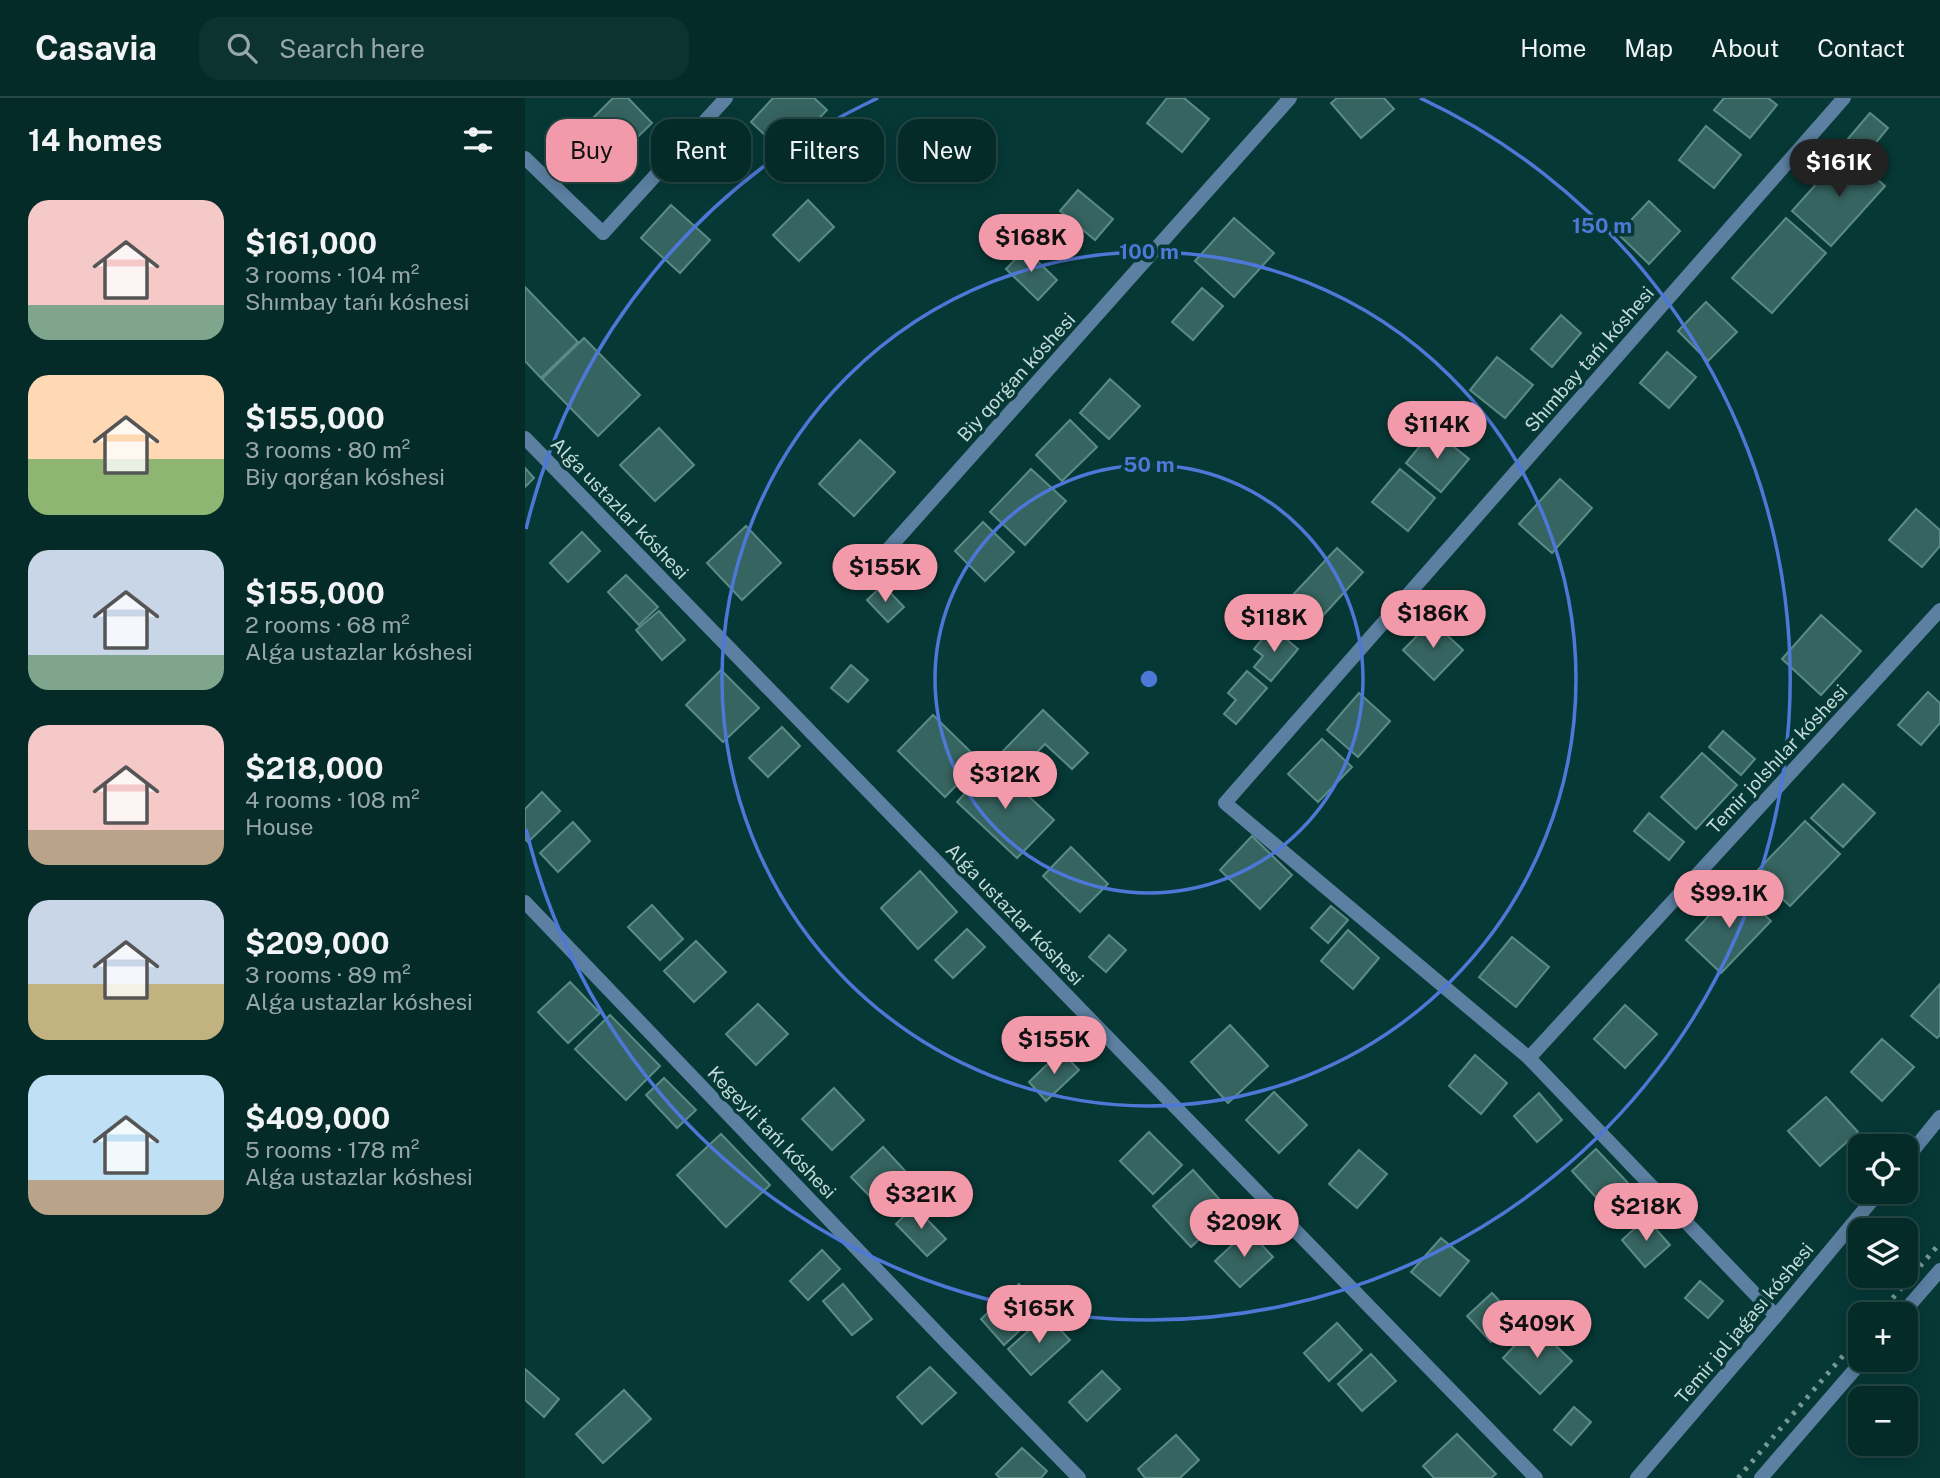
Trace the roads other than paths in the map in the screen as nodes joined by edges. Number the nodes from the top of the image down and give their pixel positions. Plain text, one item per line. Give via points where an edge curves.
1 (726, 98) edge
2 (1290, 98) edge
3 (1844, 98) edge
4 (525, 158) edge
5 (525, 438) edge
6 (883, 555) dead end
7 (1940, 610) edge
8 (525, 902) edge
9 (1529, 1058) junction
10 (1940, 1117) edge
11 (1918, 1144) edge
12 (1869, 1204) edge
13 (1940, 1270) edge
14 (1912, 1302) edge
15 (1776, 1316) junction
16 (1853, 1372) edge
17 (1079, 1478) edge
18 (1536, 1478) edge
19 (1637, 1478) edge
20 (1761, 1478) edge

1 - 4 street via 603,233
2 - 6 street, Biy qorǵan kóshesi
3 - 9 street, Shımbay tańı kóshesi via 1225,803
5 - 18 street, Alǵa ustazlar kóshesi
7 - 9 street, Temir jolshılar kóshesi
8 - 17 street, Kegeyli tańı kóshesi
9 - 15 street
10 - 11 street
12 - 15 street, Temir jol jaǵası kóshesi
13 - 14 street
15 - 19 street, Temir jol jaǵası kóshesi
16 - 20 street

